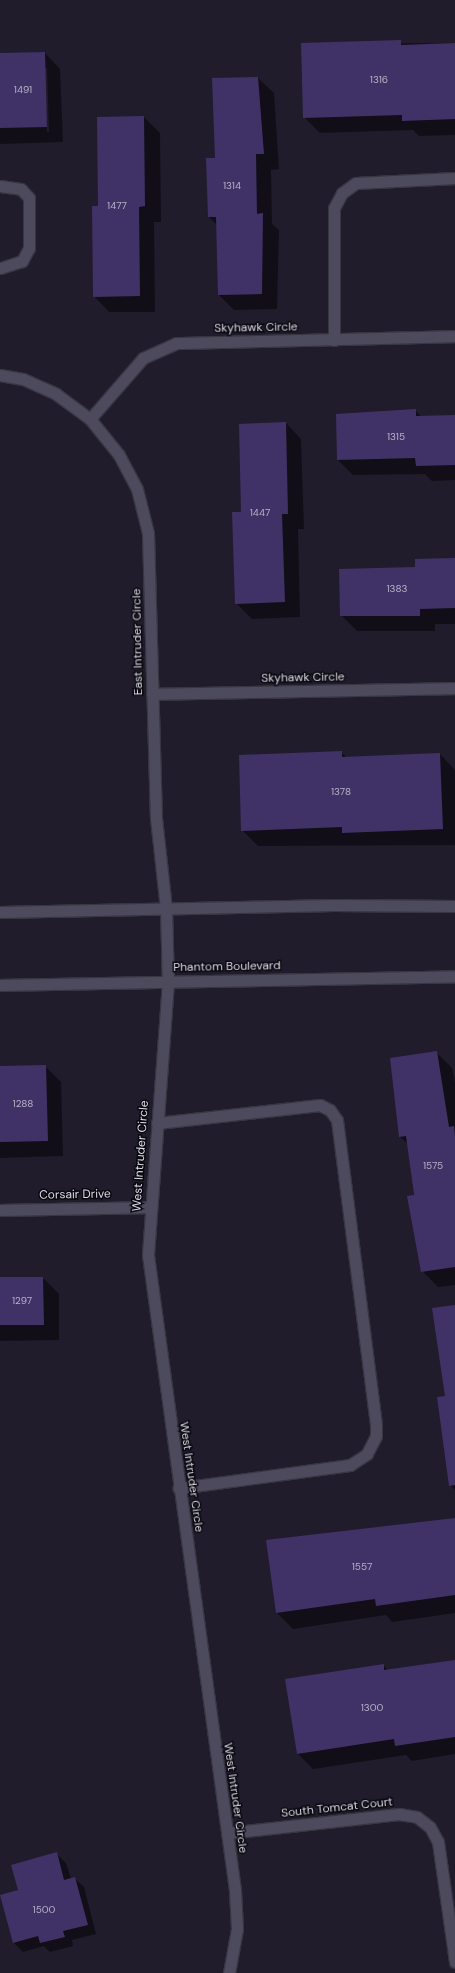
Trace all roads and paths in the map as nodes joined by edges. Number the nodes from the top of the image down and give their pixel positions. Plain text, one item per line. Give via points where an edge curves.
1 (455, 178) edge
2 (0, 186) edge
3 (0, 268) edge
4 (455, 336) edge
5 (334, 340) junction
6 (0, 375) edge
7 (90, 420) junction
8 (455, 688) edge
9 (152, 694) junction
10 (455, 906) edge
11 (166, 908) junction
12 (0, 912) edge
13 (455, 976) edge
14 (168, 982) junction
15 (0, 986) edge
16 (156, 1124) junction
17 (150, 1206) junction
18 (0, 1210) edge
19 (179, 1488) junction
20 (227, 1833) junction
21 (455, 1962) edge
22 (229, 1973) edge

1 - 5 street via 356,183 342,193 334,208
2 - 3 street via 21,189 29,198 29,248 22,260
4 - 5 street, Skyhawk Circle
5 - 7 street, Skyhawk Circle via 176,343 143,358
6 - 7 street, East Intruder Circle via 24,379 56,394
7 - 9 street, East Intruder Circle via 126,469 137,489 148,532
8 - 9 street, Skyhawk Circle
9 - 11 street, East Intruder Circle via 156,818
10 - 11 street
11 - 12 street
11 - 14 street, East Intruder Circle
13 - 14 street, Phantom Boulevard
14 - 15 street, Phantom Boulevard
14 - 16 street, West Intruder Circle
16 - 17 street, West Intruder Circle
16 - 19 street via 320,1105 330,1110 337,1120 376,1426 376,1436 367,1454 350,1465
17 - 18 street, Corsair Drive
17 - 19 street, West Intruder Circle via 148,1255
19 - 20 street, West Intruder Circle
20 - 21 street, South Tomcat Court via 399,1814 416,1817 430,1827 438,1842
20 - 22 street, West Intruder Circle via 237,1929

